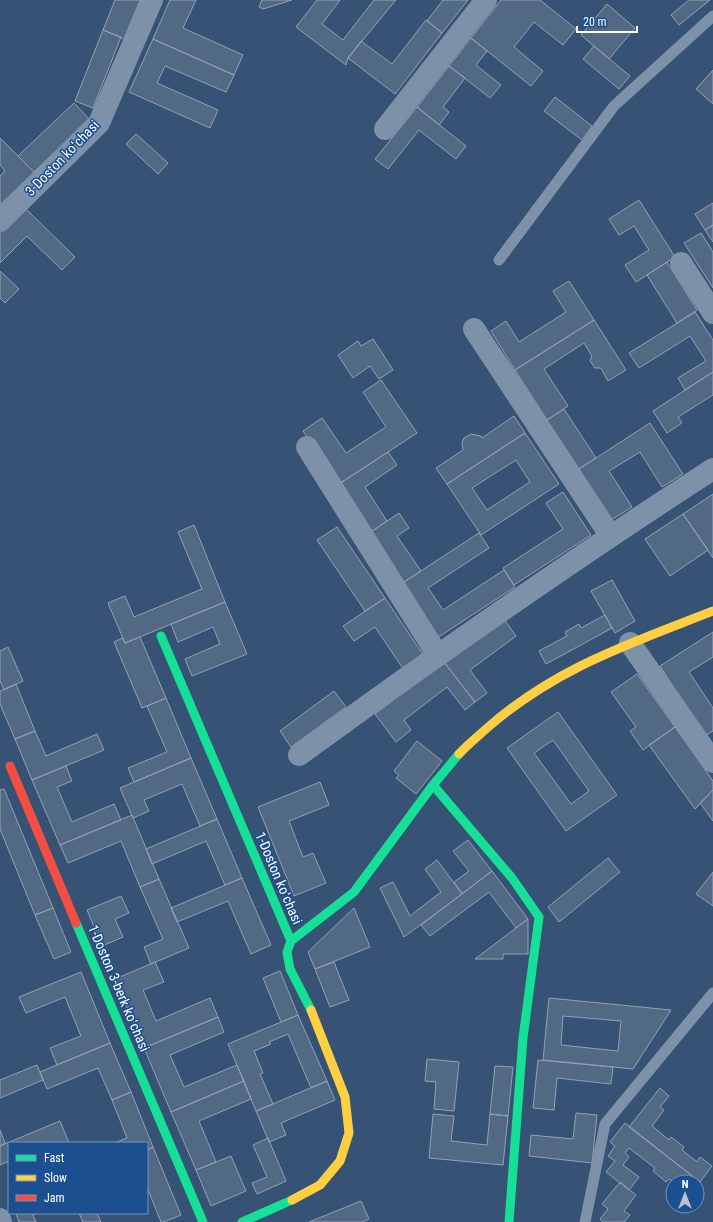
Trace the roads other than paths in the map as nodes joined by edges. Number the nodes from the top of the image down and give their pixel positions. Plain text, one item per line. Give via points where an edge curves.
1 (152, 0) edge
2 (486, 0) edge
3 (713, 16) edge
4 (385, 129) dead end
5 (0, 221) edge
6 (499, 260) dead end
7 (681, 263) dead end
8 (713, 313) edge
9 (474, 329) dead end
10 (306, 447) dead end
11 (713, 469) edge
12 (610, 535) junction
13 (713, 611) edge
14 (161, 636) dead end
15 (630, 643) junction
16 (437, 654) junction
17 (299, 755) dead end
18 (713, 762) edge
19 (10, 766) dead end
20 (433, 785) junction
21 (291, 941) junction
22 (713, 993) edge
23 (203, 1222) edge
24 (242, 1222) edge
25 (510, 1222) edge
26 (585, 1222) edge

1 - 5 street, 3-Doston koʻchasi via 99,123
2 - 4 street
3 - 6 lane via 614,106
7 - 8 street
9 - 12 street
10 - 16 street
11 - 12 street
12 - 16 street
13 - 15 street
14 - 21 street, 1-Doston koʻchasi
15 - 18 street
15 - 20 street via 594,658 549,682 508,710 461,752
16 - 17 street
19 - 23 street, 1-Doston 3-berk koʻchasi
20 - 21 street via 354,892
20 - 25 street via 512,878 539,917 523,1038
21 - 24 street, 1-Doston koʻchasi via 287,952 290,969 313,1014 345,1097 349,1133 340,1161 320,1185
22 - 26 lane via 605,1124

